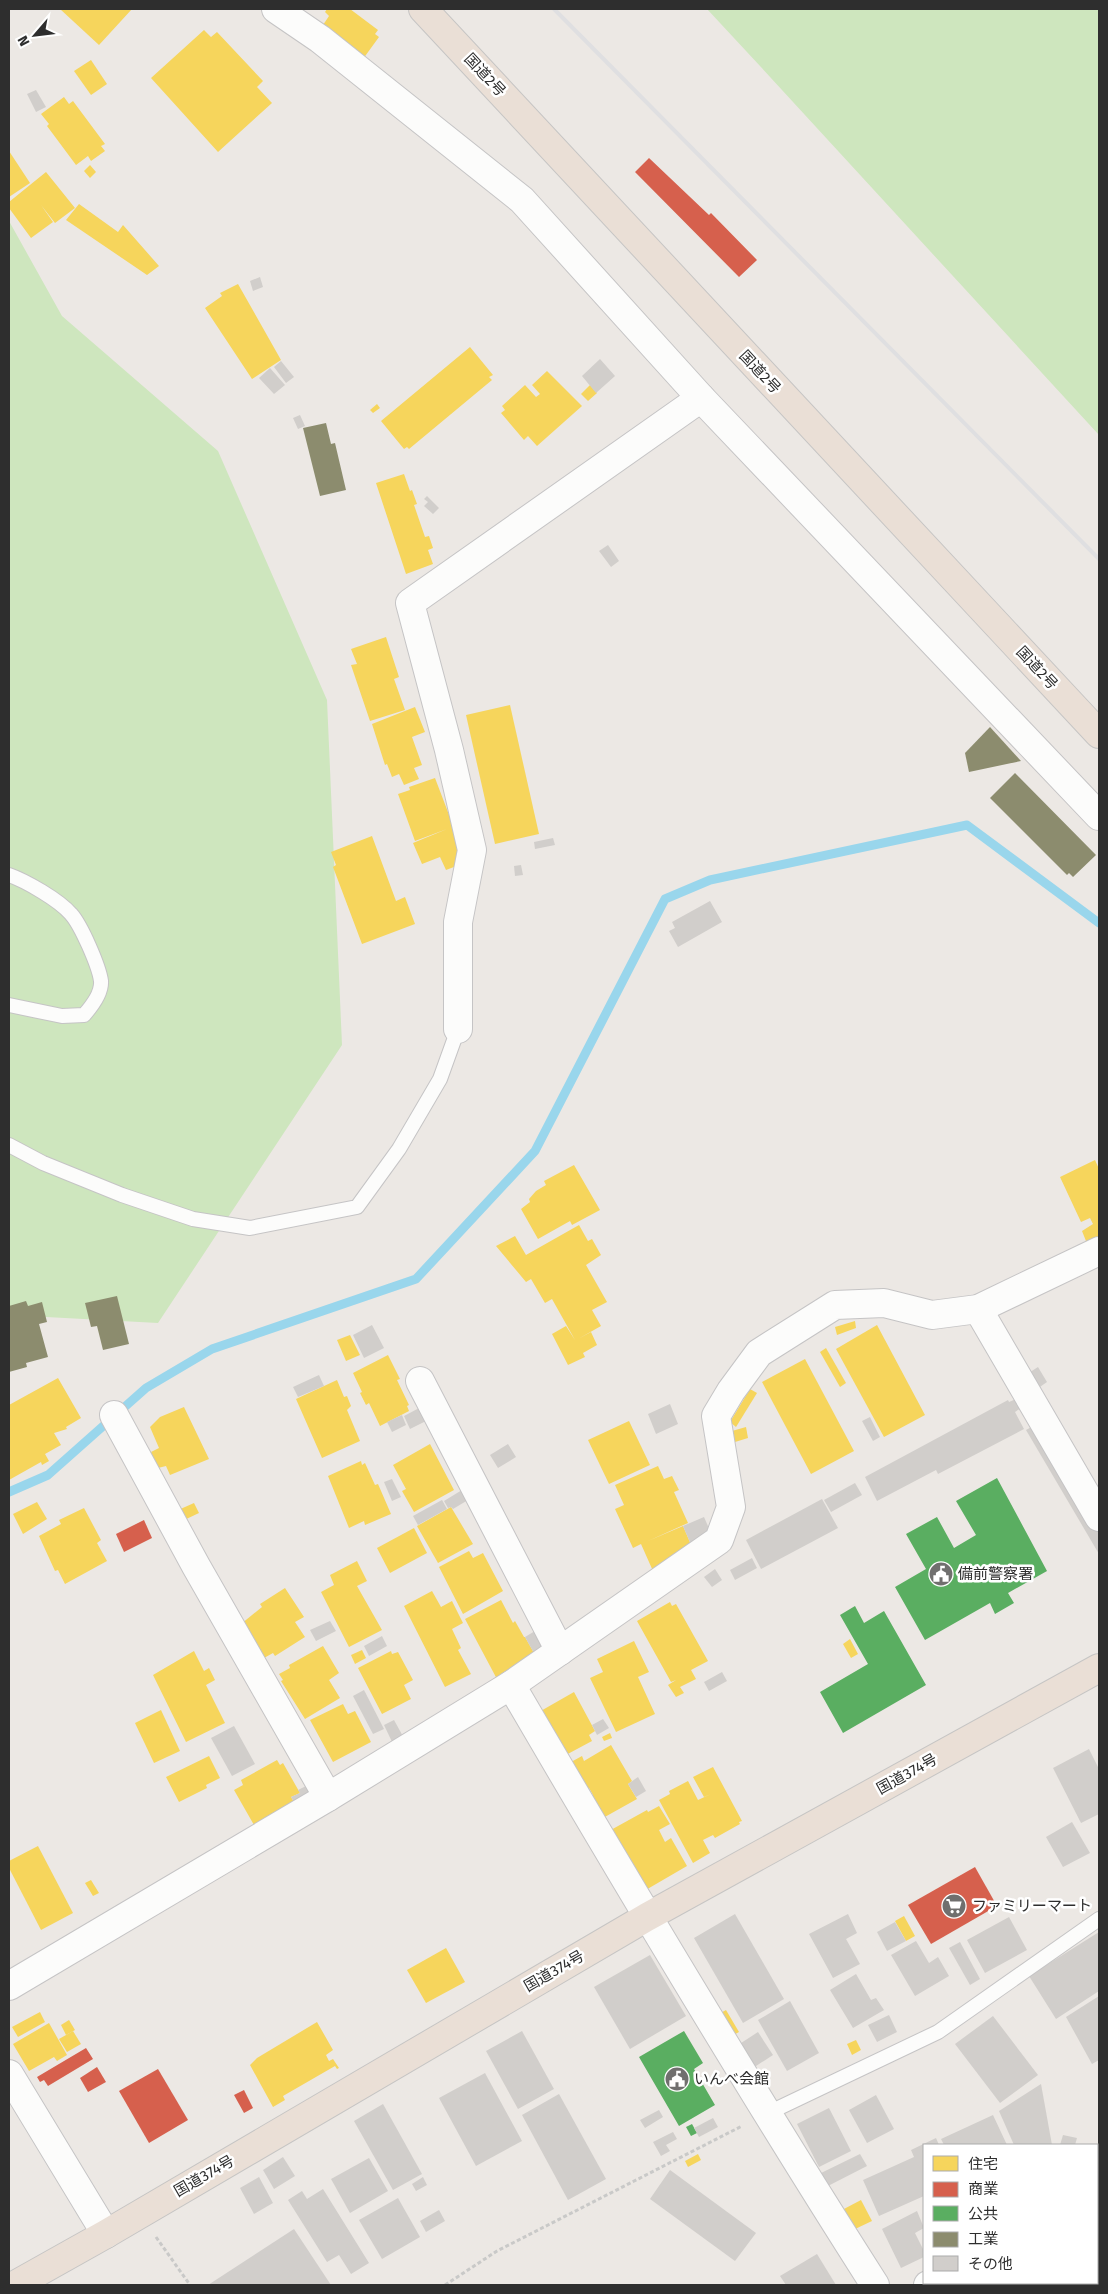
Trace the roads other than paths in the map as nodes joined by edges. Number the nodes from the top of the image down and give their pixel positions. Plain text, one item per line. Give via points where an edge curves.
1 (276, 9) edge
2 (423, 9) edge
3 (701, 398) junction
4 (1099, 734) edge
5 (1099, 816) edge
6 (9, 875) edge
7 (9, 1005) edge
8 (458, 1029) joint
9 (9, 1145) edge
10 (1099, 1251) edge
11 (978, 1308) junction
12 (420, 1381) dead end
13 (114, 1415) dead end
14 (1099, 1517) edge
15 (560, 1651) junction
16 (1099, 1668) edge
17 (511, 1685) junction
18 (328, 1797) junction
19 (647, 1917) junction
20 (1099, 1919) edge
21 (9, 1986) edge
22 (9, 2074) edge
23 (766, 2114) junction
24 (106, 2234) junction
25 (14, 2285) edge
26 (874, 2285) edge

1 - 3 street via 320,38 522,200
2 - 4 highway, 国道2号
3 - 5 street
3 - 8 street via 410,603 472,850 458,922
6 - 7 lane via 58,902 72,914 91,950 101,982 96,1000 84,1015 62,1016
8 - 9 lane via 440,1079 399,1149 358,1207 250,1228 193,1219 104,1188
10 - 11 street
11 - 14 street
11 - 15 street via 932,1315 884,1303 835,1305 759,1353 716,1416 731,1507 720,1540
12 - 15 street
13 - 18 street
15 - 17 street
16 - 19 highway, 国道374号
17 - 18 street
17 - 19 street
18 - 21 street
19 - 23 street
19 - 24 highway, 国道374号
20 - 23 lane via 938,2032
22 - 24 street
23 - 26 street
24 - 25 highway, 国道374号

